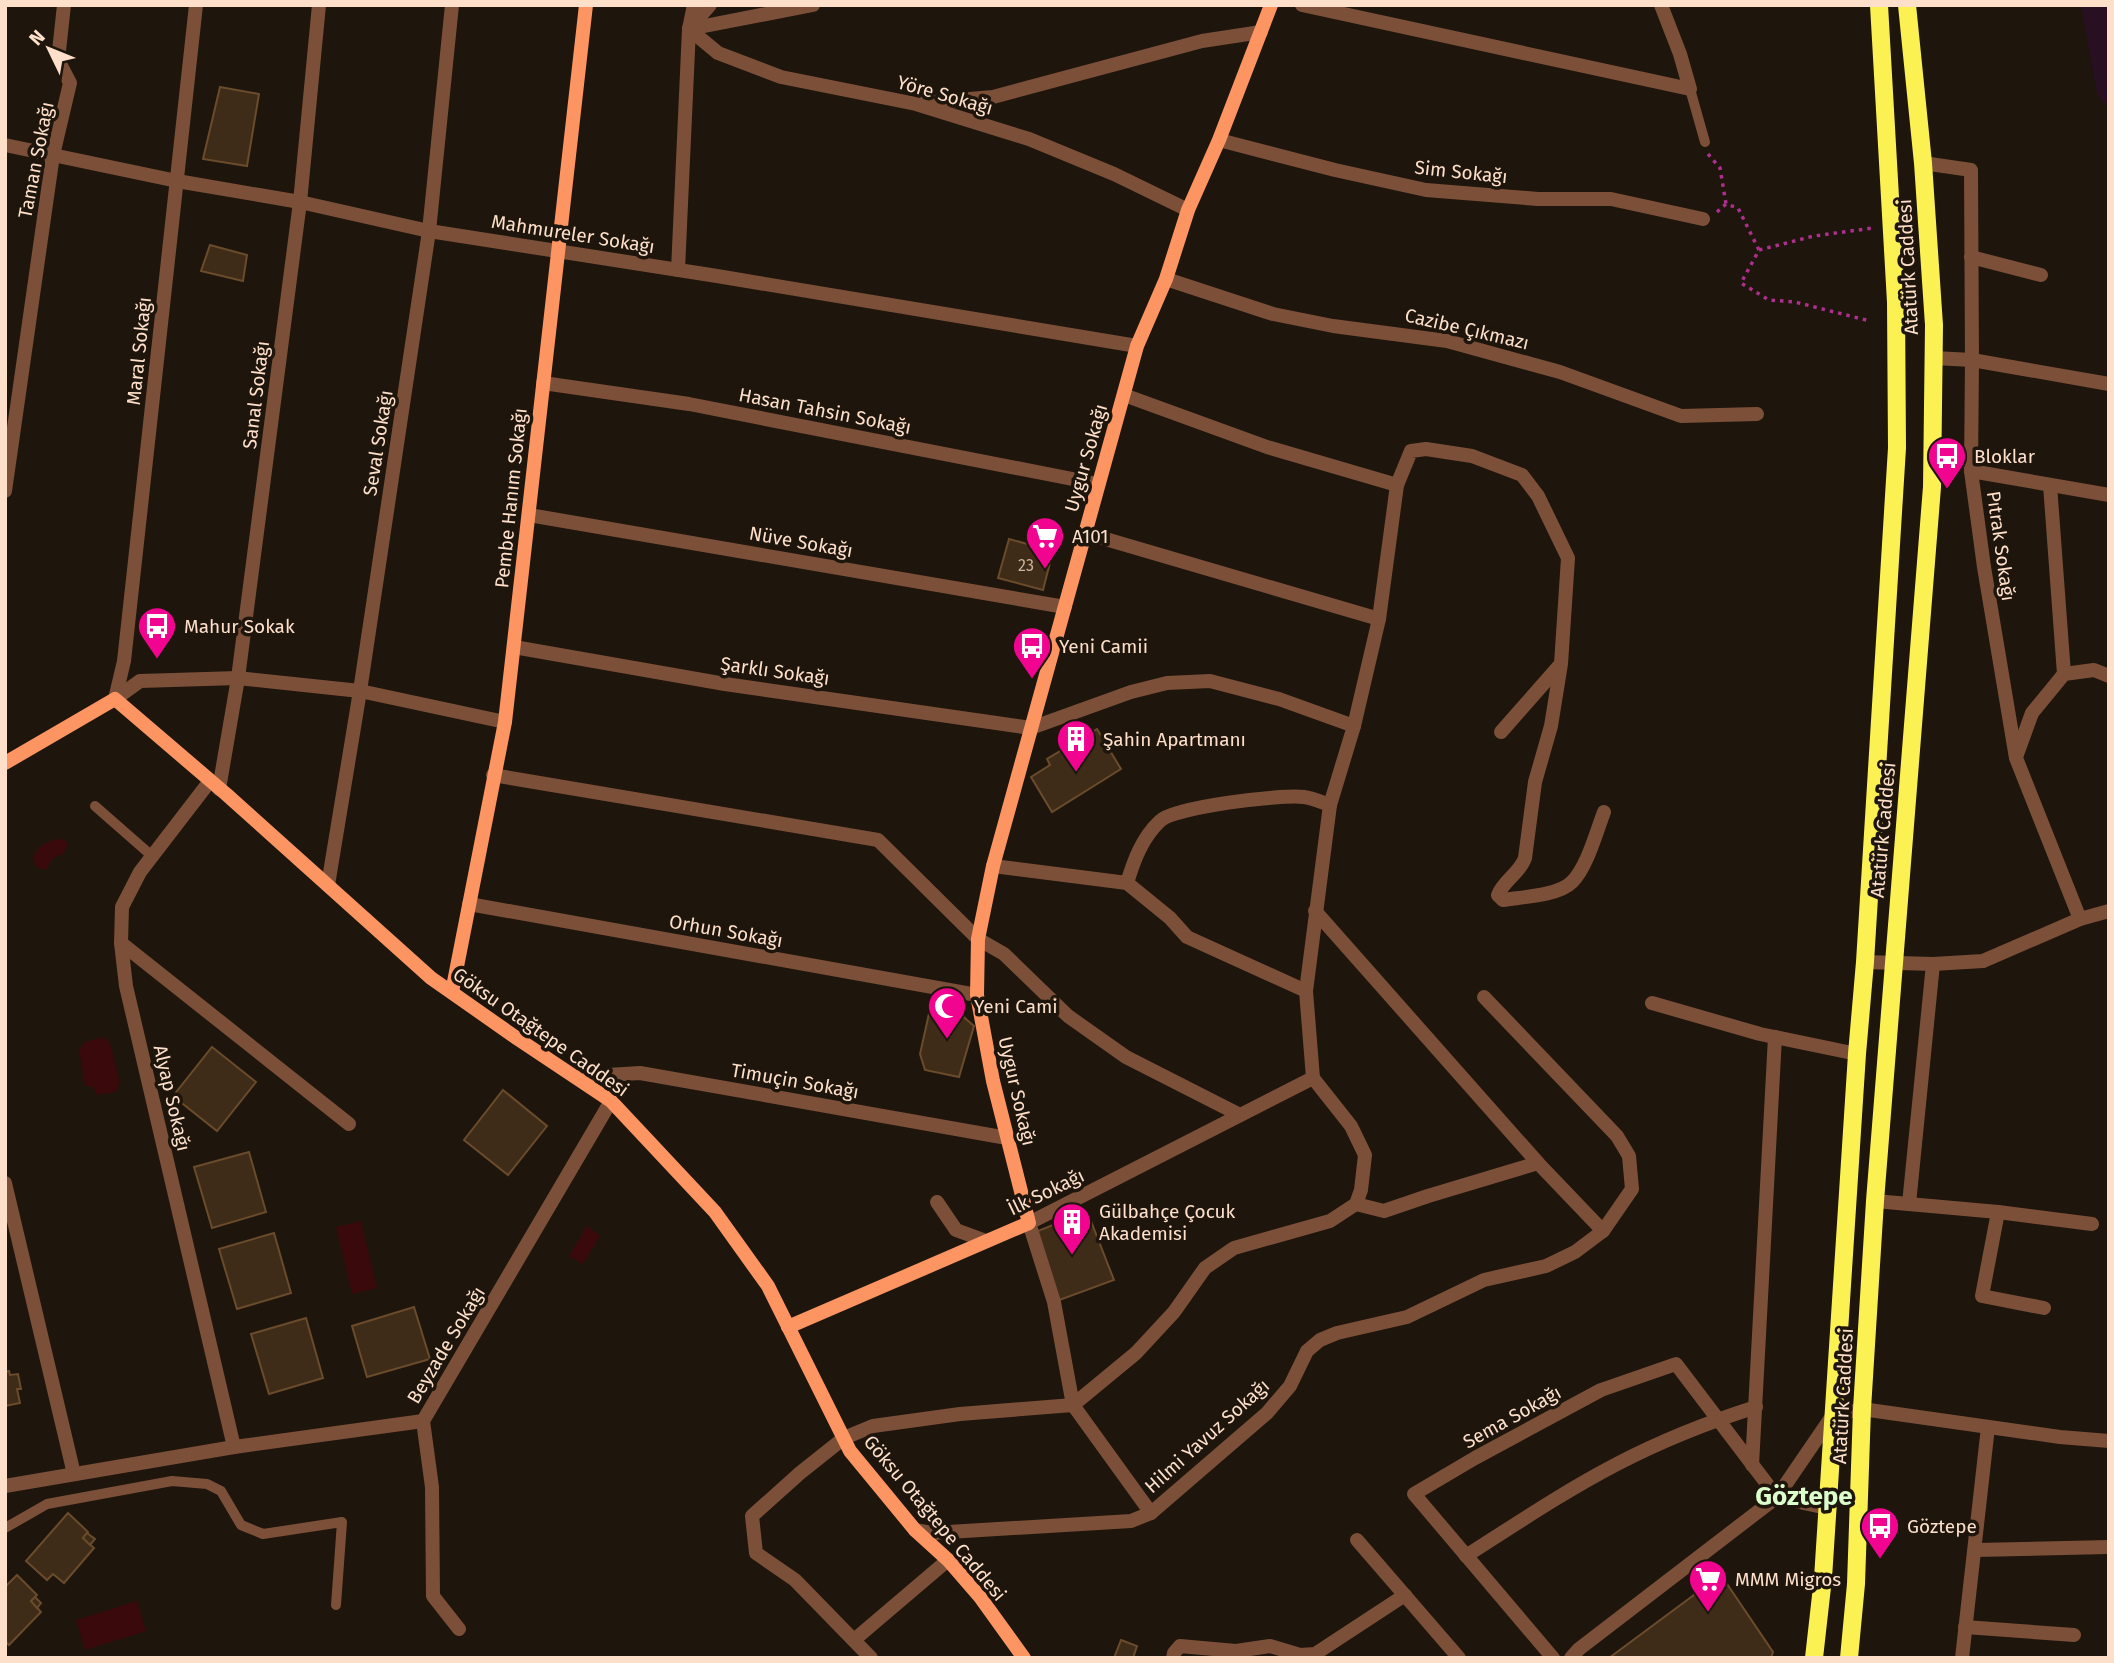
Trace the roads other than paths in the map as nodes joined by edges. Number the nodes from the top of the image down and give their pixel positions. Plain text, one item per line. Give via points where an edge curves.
1 (64, 5) edge
2 (196, 5) edge
3 (319, 5) edge
4 (452, 5) edge
5 (586, 5) edge
6 (694, 5) edge
7 (710, 5) edge
8 (813, 5) edge
9 (1271, 5) edge
10 (1302, 5) edge
11 (1661, 5) edge
12 (1880, 5) edge
13 (1907, 5) edge
14 (689, 29) junction
15 (1261, 32) junction
16 (1690, 89) junction
17 (916, 104) junction
18 (1219, 140) junction
19 (1705, 142) road end
20 (5, 145) edge
21 (53, 155) junction
22 (1923, 163) junction
23 (177, 181) junction
24 (300, 202) junction
25 (1188, 210) junction
26 (1703, 219) road end
27 (429, 231) junction
28 (558, 251) junction
29 (1971, 257) junction
30 (678, 270) junction
31 (2041, 275) dead end
32 (1166, 279) junction
33 (1137, 346) junction
34 (1934, 358) junction
35 (1972, 360) junction
36 (543, 383) junction
37 (2109, 384) edge
38 (1124, 394) junction
39 (1757, 414) dead end
40 (1971, 471) junction
41 (1098, 484) junction
42 (1397, 485) junction
43 (2050, 485) junction
44 (5, 491) edge
45 (2109, 495) edge
46 (529, 515) junction
47 (1085, 533) junction
48 (1065, 607) junction
49 (1379, 620) junction
50 (514, 647) junction
51 (1561, 664) junction
52 (2064, 674) junction
53 (2109, 676) edge
54 (239, 678) junction
55 (360, 691) junction
56 (115, 699) junction
57 (505, 722) junction
58 (1354, 726) junction
59 (1031, 729) junction
60 (1502, 732) dead end
61 (2016, 758) junction
62 (5, 763) edge
63 (494, 775) junction
64 (215, 785) junction
65 (1330, 805) junction
66 (95, 806) dead end
67 (1604, 812) dead end
68 (152, 856) junction
69 (993, 866) junction
70 (1127, 883) junction
71 (328, 885) junction
72 (469, 904) junction
73 (1315, 911) junction
74 (2109, 911) edge
75 (2080, 919) junction
76 (978, 939) junction
77 (121, 943) junction
78 (1865, 962) junction
79 (1893, 962) junction
80 (1933, 964) junction
81 (1306, 991) junction
82 (452, 992) junction
83 (977, 995) junction
84 (1484, 997) dead end
85 (1652, 1003) dead end
86 (1775, 1038) junction
87 (1857, 1054) junction
88 (576, 1077) junction
89 (1313, 1078) junction
90 (611, 1101) junction
91 (1240, 1115) junction
92 (349, 1124) dead end
93 (1007, 1138) junction
94 (1538, 1163) junction
95 (5, 1183) edge
96 (1875, 1201) junction
97 (937, 1202) dead end
98 (1356, 1204) junction
99 (1909, 1204) junction
100 (1998, 1212) junction
101 (1029, 1223) junction
102 (2092, 1224) dead end
103 (1603, 1231) junction
104 (986, 1241) junction
105 (2044, 1308) dead end
106 (788, 1327) junction
107 (1073, 1405) junction
108 (1756, 1406) junction
109 (1862, 1409) junction
110 (1833, 1415) junction
111 (1717, 1419) junction
112 (423, 1421) junction
113 (1988, 1427) junction
114 (844, 1438) junction
115 (2109, 1441) edge
116 (234, 1447) junction
117 (1752, 1465) junction
118 (74, 1474) junction
119 (5, 1486) edge
120 (1777, 1497) junction
121 (1826, 1508) junction
122 (1151, 1513) junction
123 (5, 1528) edge
124 (915, 1530) junction
125 (1357, 1539) dead end
126 (2109, 1547) edge
127 (1975, 1550) junction
128 (1466, 1556) junction
129 (948, 1560) junction
130 (1405, 1595) junction
131 (335, 1605) dead end
132 (1965, 1627) junction
133 (459, 1629) dead end
134 (2074, 1635) dead end
135 (853, 1640) junction
136 (871, 1658) edge
137 (1024, 1658) edge
138 (1174, 1658) edge
139 (1459, 1658) edge
140 (1553, 1658) edge
141 (1571, 1658) edge
142 (1814, 1658) edge
143 (1849, 1658) edge
144 (1962, 1658) edge

1 - 21 street, Taman Sokağı via 58,60 70,83
2 - 23 street, Maral Sokağı
3 - 24 street, Sanal Sokağı
4 - 27 street, Seval Sokağı
5 - 28 street, Pembe Hanım Sokağı
6 - 14 street
7 - 14 street
8 - 14 street
9 - 15 street, Uygur Sokağı
10 - 16 street
11 - 16 street
12 - 78 main road, Atatürk Caddesi via 1897,326 1897,448
13 - 22 main road, Atatürk Caddesi
14 - 17 street, Yöre Sokağı via 719,53 781,77
14 - 30 street
15 - 17 street via 1202,41 993,97
15 - 18 street, Uygur Sokağı
16 - 19 lane
17 - 25 street, Yöre Sokağı via 1029,139
18 - 25 street, Uygur Sokağı
18 - 26 street, Sim Sokağı via 1426,190 1538,199 1611,199
20 - 21 street, Mahmureler Sokağı
21 - 23 street, Mahmureler Sokağı
21 - 44 street, Taman Sokağı
22 - 29 street, Pıtrak Sokağı via 1971,170
22 - 34 main road, Atatürk Caddesi
23 - 24 street, Mahmureler Sokağı
23 - 56 street, Maral Sokağı via 124,661
24 - 27 street, Mahmureler Sokağı
24 - 54 street, Sanal Sokağı
25 - 32 street, Uygur Sokağı
27 - 28 street, Mahmureler Sokağı
27 - 55 street, Seval Sokağı
28 - 30 street, Mahmureler Sokağı
28 - 36 street, Pembe Hanım Sokağı
29 - 31 street
29 - 35 street, Pıtrak Sokağı
30 - 33 street, Mahmureler Sokağı
32 - 33 street, Uygur Sokağı
32 - 39 street, Cazibe Çıkmazı via 1273,314 1460,344 1560,372 1681,416
33 - 38 street, Uygur Sokağı
34 - 35 street
34 - 79 main road, Atatürk Caddesi via 1932,487
35 - 37 street
35 - 40 street, Pıtrak Sokağı
36 - 41 street, Hasan Tahsin Sokağı via 689,404
36 - 46 street, Pembe Hanım Sokağı
38 - 41 street, Uygur Sokağı
38 - 42 street via 1268,447
40 - 43 street
40 - 61 street, Pıtrak Sokağı
41 - 47 street, Uygur Sokağı
42 - 49 street
42 - 51 street via 1411,451 1426,449 1472,456 1522,475 1538,496 1568,558
43 - 45 street
43 - 52 street
46 - 48 street, Nüve Sokağı
46 - 50 street, Pembe Hanım Sokağı
47 - 48 street, Uygur Sokağı
47 - 49 street
48 - 59 street, Uygur Sokağı
49 - 58 street
50 - 57 street, Pembe Hanım Sokağı
50 - 59 street, Şarklı Sokağı
51 - 60 street
51 - 67 street via 1551,726 1535,782 1525,858 1498,895 1503,900 1548,893 1570,884 1582,867
52 - 53 street via 2094,670
52 - 61 street via 2032,713
54 - 55 street
54 - 56 street via 140,681
54 - 64 street, Sanal Sokağı
55 - 57 street
55 - 71 street, Seval Sokağı
56 - 62 street
56 - 64 street, Göksu Otağtepe Caddesi
57 - 63 street, Pembe Hanım Sokağı
58 - 59 street via 1210,681 1131,691
58 - 65 street
59 - 69 street, Uygur Sokağı
61 - 75 street, Pıtrak Sokağı
63 - 72 street, Pembe Hanım Sokağı
63 - 76 street via 877,840
64 - 68 street, Alyap Sokağı
64 - 71 street, Göksu Otağtepe Caddesi
65 - 70 street via 1304,797 1279,797 1180,811 1161,819 1140,846
65 - 73 street
66 - 68 lane
68 - 77 street, Alyap Sokağı via 122,907
69 - 70 street
69 - 76 street, Uygur Sokağı
70 - 81 street via 1187,937
71 - 82 street, Göksu Otağtepe Caddesi
72 - 82 street, Pembe Hanım Sokağı
72 - 83 street, Orhun Sokağı
73 - 81 street
73 - 94 street
74 - 75 street
75 - 80 street via 1983,961
76 - 83 street, Uygur Sokağı
76 - 91 street via 1004,954 1068,1016 1126,1057
77 - 92 street
77 - 116 street, Alyap Sokağı via 126,986
78 - 79 street
78 - 87 main road, Atatürk Caddesi
79 - 80 street
79 - 96 main road, Atatürk Caddesi
80 - 99 street
81 - 89 street
82 - 88 street, Göksu Otağtepe Caddesi
83 - 93 street, Uygur Sokağı
84 - 103 street, Hilmi Yavuz Sokağı via 1617,1136 1629,1156 1632,1189
85 - 86 street
86 - 87 street
86 - 108 street
87 - 110 main road, Atatürk Caddesi
88 - 90 street, Göksu Otağtepe Caddesi
88 - 93 street, Timuçin Sokağı via 640,1073
89 - 91 street, İlk Sokağı
89 - 98 street via 1351,1126 1365,1155
90 - 106 street, Göksu Otağtepe Caddesi via 715,1212 768,1286
90 - 112 street, Beyzade Sokağı
91 - 101 street, İlk Sokağı
93 - 101 street, Uygur Sokağı
94 - 98 street via 1384,1211
94 - 103 street
95 - 118 street
96 - 99 street
96 - 109 main road, Atatürk Caddesi
97 - 104 street via 956,1230
98 - 107 street via 1330,1221 1234,1248 1205,1268 1174,1312 1136,1353
99 - 100 street
100 - 102 street
100 - 105 street via 1982,1296
101 - 104 street, İlk Sokağı
101 - 107 street via 1054,1302
103 - 122 street, Hilmi Yavuz Sokağı via 1576,1252 1546,1266 1484,1280 1407,1317 1320,1340 1307,1351 1290,1386 1266,1413
104 - 106 street, İlk Sokağı
106 - 114 street, Göksu Otağtepe Caddesi
107 - 114 street via 873,1426
107 - 122 street
108 - 111 street
108 - 117 street
109 - 110 street
109 - 113 street
109 - 143 main road, Atatürk Caddesi
110 - 120 street
110 - 121 main road, Atatürk Caddesi
111 - 117 street, Sema Sokağı
111 - 128 street via 1618,1464
111 - 128 street, Sema Sokağı via 1676,1364 1601,1390 1475,1458 1414,1494
112 - 116 street
112 - 133 street, Beyzade Sokağı via 432,1487 433,1596
113 - 115 street
113 - 127 street
114 - 124 street, Göksu Otağtepe Caddesi
114 - 135 street via 752,1516 756,1553 795,1580
116 - 118 street
117 - 120 street, Sema Sokağı
118 - 119 street
120 - 121 street
120 - 141 street
121 - 142 main road, Atatürk Caddesi
122 - 124 street, Hilmi Yavuz Sokağı via 1131,1521 933,1533
123 - 131 lane via 47,1504 172,1481 207,1484 221,1491 241,1525 263,1535 342,1522
124 - 129 street, Göksu Otağtepe Caddesi
125 - 130 street
126 - 127 street
127 - 132 street
128 - 140 street, Sema Sokağı
129 - 135 street
129 - 137 street, Göksu Otağtepe Caddesi
130 - 138 street via 1315,1654 1300,1655 1270,1646 1236,1651 1180,1646
130 - 139 street
132 - 134 street
132 - 144 street
135 - 136 street

